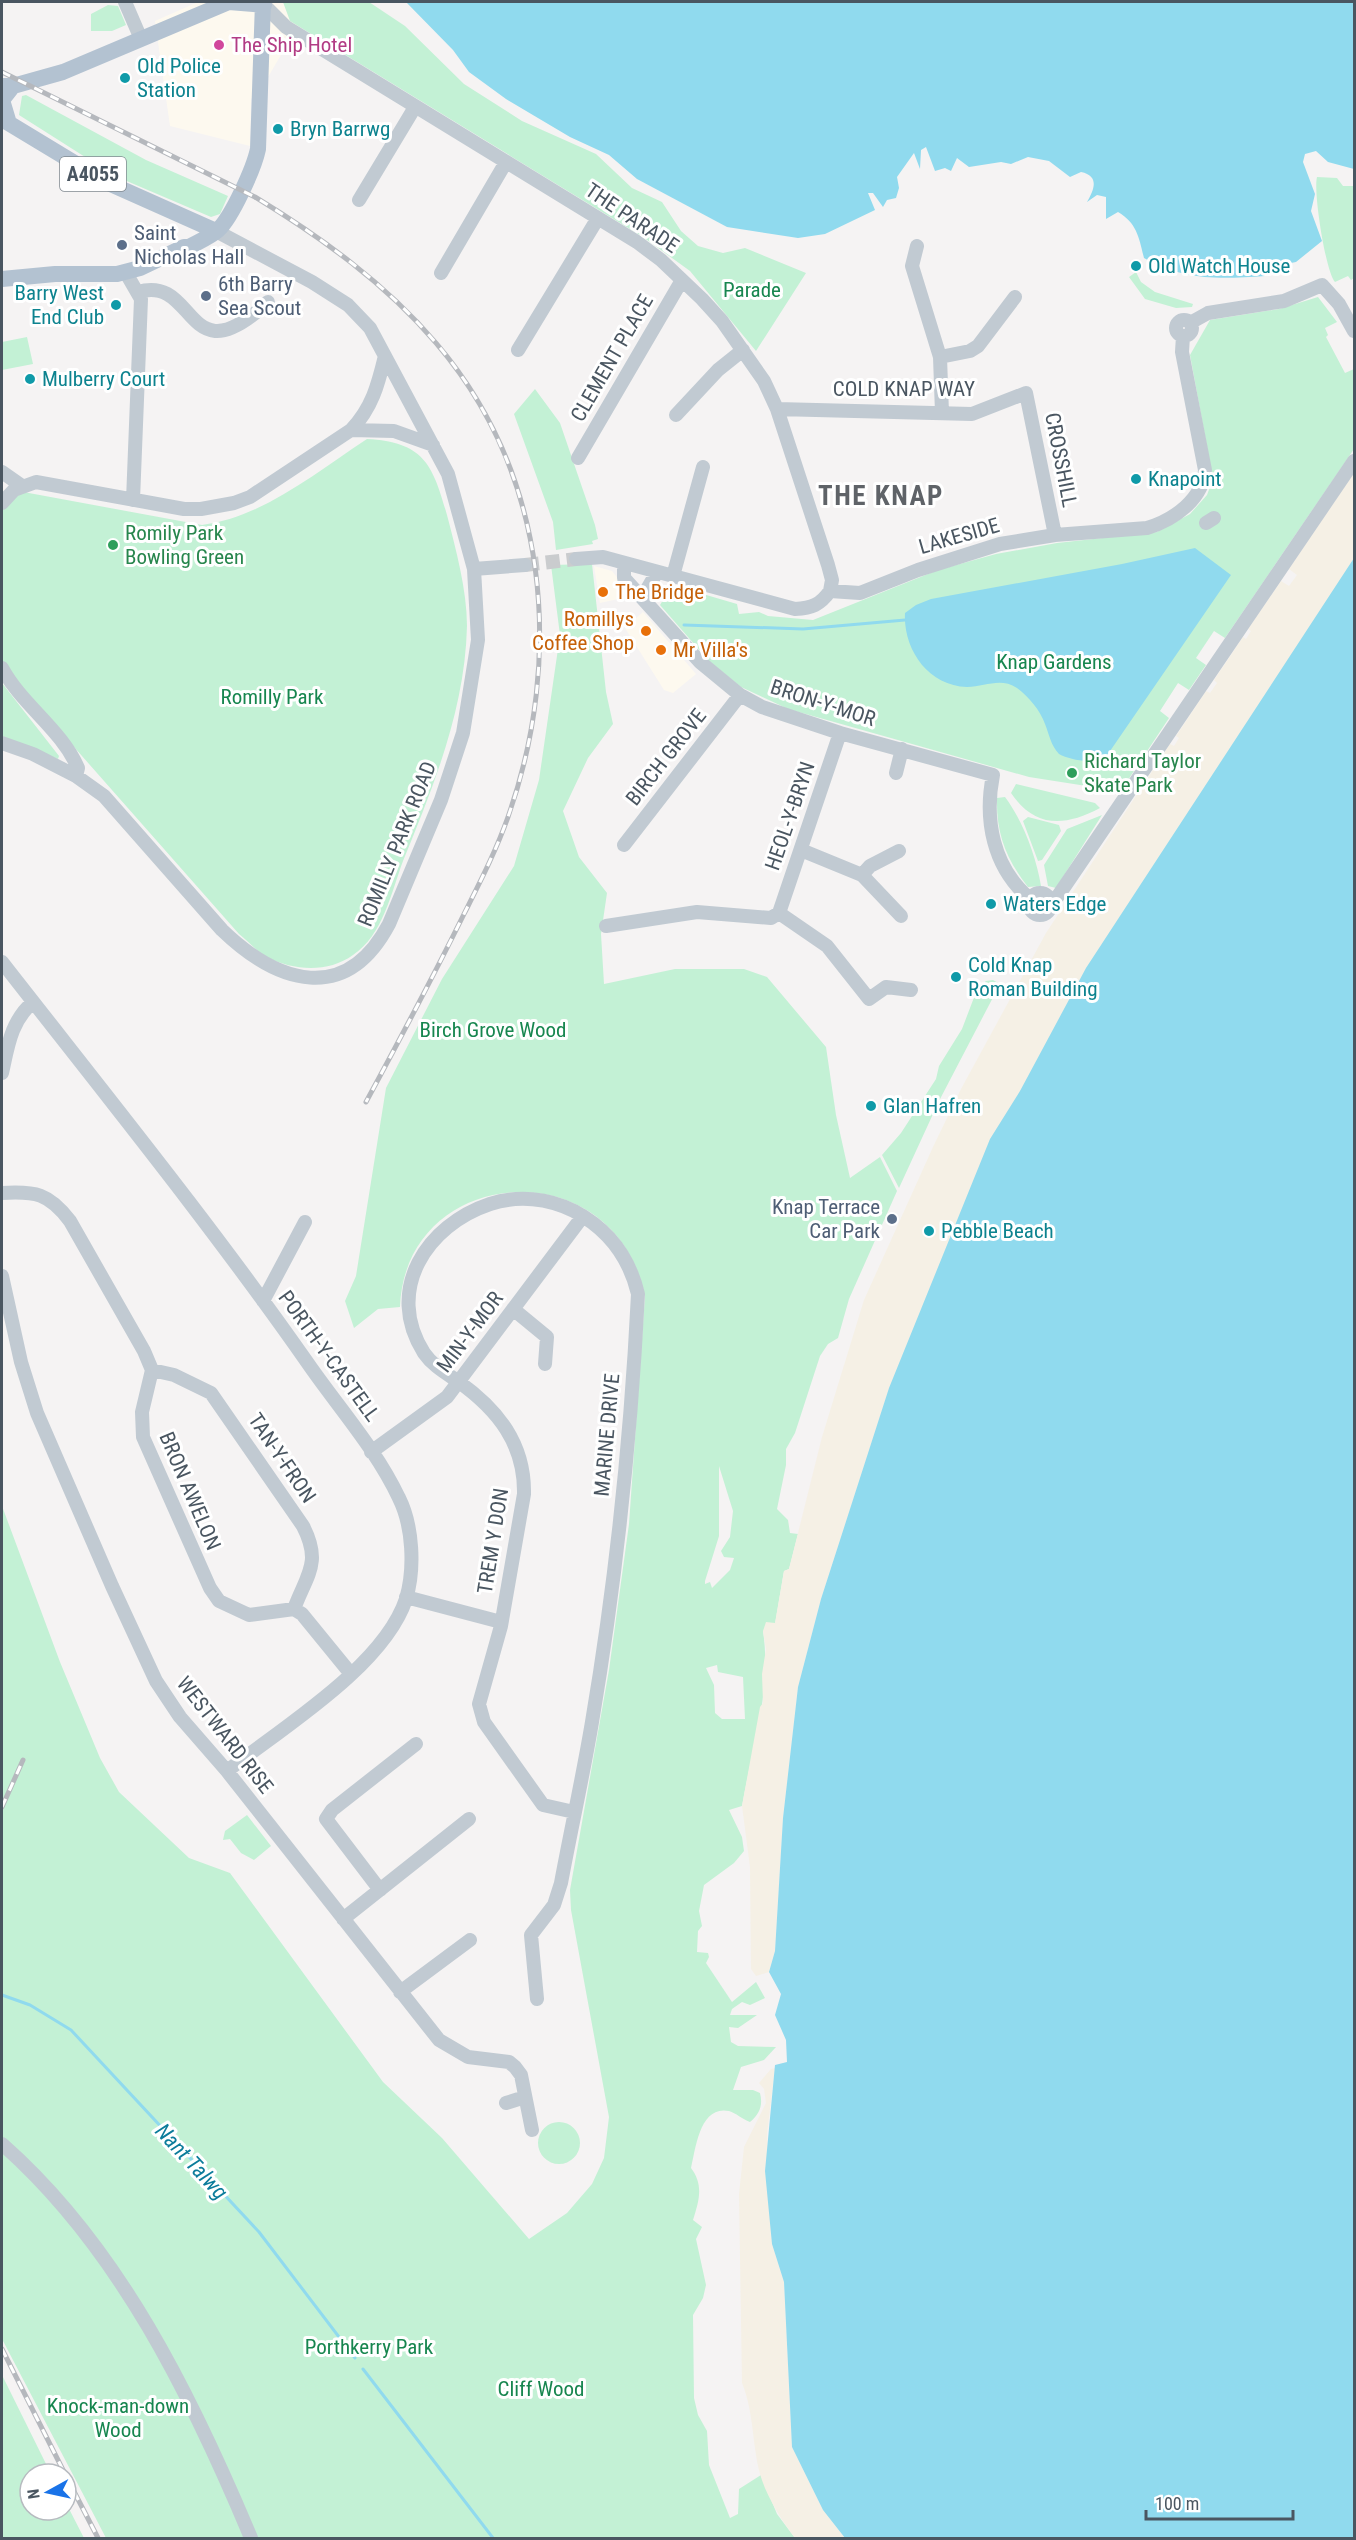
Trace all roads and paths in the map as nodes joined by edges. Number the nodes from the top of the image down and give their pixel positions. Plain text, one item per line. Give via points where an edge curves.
1 (125, 2) edge
2 (230, 2) edge
3 (263, 3) edge
4 (264, 27) junction
5 (286, 27) junction
6 (141, 39) junction
7 (7, 86) edge
8 (415, 107) junction
9 (4, 119) edge
10 (506, 162) junction
11 (358, 200) dead end
12 (185, 217) junction
13 (598, 218) junction
14 (221, 226) junction
15 (917, 246) dead end
16 (184, 247) junction
17 (126, 273) junction
18 (441, 273) dead end
19 (2, 279) edge
20 (682, 280) junction
21 (138, 292) junction
22 (1015, 297) dead end
23 (268, 302) dead end
24 (1354, 331) edge
25 (518, 350) dead end
26 (743, 350) junction
27 (385, 356) junction
28 (940, 357) junction
29 (1026, 393) joint
30 (777, 409) junction
31 (942, 413) junction
32 (676, 415) dead end
33 (351, 430) junction
34 (434, 445) junction
35 (578, 458) dead end
36 (1354, 460) edge
37 (703, 467) dead end
38 (2, 472) edge
39 (22, 486) junction
40 (133, 500) junction
41 (2, 503) edge
42 (1055, 535) junction
43 (576, 559) tunnel mouth
44 (624, 564) junction
45 (525, 565) tunnel mouth
46 (474, 569) junction
47 (657, 572) junction
48 (673, 576) junction
49 (830, 591) junction
50 (642, 598) junction
51 (2, 668) edge
52 (740, 694) junction
53 (840, 733) junction
54 (2, 742) edge
55 (902, 749) junction
56 (896, 773) dead end
57 (76, 776) junction
58 (624, 845) dead end
59 (801, 850) junction
60 (899, 851) dead end
61 (862, 875) junction
62 (1058, 896) dead end
63 (1029, 898) dead end
64 (779, 913) junction
65 (902, 916) dead end
66 (606, 926) dead end
67 (2, 962) edge
68 (911, 990) dead end
69 (33, 1002) junction
70 (2, 1073) edge
71 (2, 1193) edge
72 (583, 1216) junction
73 (305, 1222) dead end
74 (2, 1276) edge
75 (263, 1301) junction
76 (513, 1309) junction
77 (545, 1364) dead end
78 (152, 1370) junction
79 (459, 1383) junction
80 (371, 1452) junction
81 (406, 1597) junction
82 (294, 1609) junction
83 (501, 1622) junction
84 (351, 1674) junction
85 (416, 1744) dead end
86 (227, 1771) junction
87 (574, 1812) junction
88 (469, 1820) dead end
89 (380, 1890) junction
90 (342, 1919) junction
91 (470, 1940) dead end
92 (400, 1992) junction
93 (537, 1999) dead end
94 (525, 2097) junction
95 (507, 2103) dead end
96 (532, 2130) dead end
97 (2, 2144) edge
98 (251, 2538) edge

1 - 6 street
2 - 3 main road, A4055
2 - 6 main road, A4055
3 - 4 main road
3 - 5 street, THE PARADE
4 - 5 street
4 - 14 main road via 260,45 258,149
5 - 8 street, THE PARADE
6 - 7 main road, A4055 via 63,72
7 - 9 main road, A4055 via 2,100
8 - 10 street, THE PARADE
8 - 11 street
9 - 12 main road, A4055 via 106,182
10 - 13 street, THE PARADE
10 - 18 street
12 - 14 main road, A4055
12 - 16 main road via 192,234
13 - 20 street, THE PARADE via 638,242
13 - 25 street
14 - 16 main road
14 - 27 street, ROMILLY PARK ROAD via 348,305 370,328
15 - 28 street via 912,266
16 - 17 main road
17 - 19 main road
17 - 21 street
20 - 26 street, THE PARADE via 722,321
20 - 35 street, CLEMENT PLACE
21 - 23 street via 173,296 205,329 230,330 245,323
21 - 40 street via 141,317
22 - 28 street via 978,346
24 - 42 street, LAKESIDE via 1322,285 1284,301 1208,313 1190,323 1178,323 1204,482 1187,505 1158,525
26 - 30 street, THE PARADE
26 - 32 street via 718,370
27 - 33 street via 366,415
27 - 34 street, ROMILLY PARK ROAD
28 - 31 street
29 - 31 street, COLD KNAP WAY via 979,413
29 - 42 street, CROSSHILL
30 - 31 street, COLD KNAP WAY
30 - 49 street, THE PARADE via 828,566
33 - 34 street via 394,431
33 - 40 street via 266,487 234,503 201,509
34 - 46 street, ROMILLY PARK ROAD via 448,474
36 - 62 street
37 - 48 street
38 - 39 street
39 - 40 street via 51,483
39 - 41 street
42 - 49 street, LAKESIDE via 965,553 860,593
43 - 44 street via 603,557
44 - 47 street
44 - 50 street, BRON-Y-MOR via 624,578
45 - 46 street
46 - 57 street, ROMILLY PARK ROAD via 478,640 463,733 441,800 389,924 364,960 343,974 309,979 288,975 244,951 104,796
47 - 48 street
47 - 50 street
48 - 49 street via 795,609 811,608
50 - 52 street, BRON-Y-MOR via 700,662
51 - 57 street via 22,698 69,750 78,768
52 - 53 street, BRON-Y-MOR via 784,716
52 - 58 street, BIRCH GROVE
53 - 55 street, BRON-Y-MOR
53 - 59 street, HEOL-Y-BRYN
54 - 57 street, ROMILLY PARK ROAD
55 - 56 street
55 - 63 street, BRON-Y-MOR via 993,775 989,820 996,850 1014,883
59 - 61 street
59 - 64 street, HEOL-Y-BRYN
60 - 61 street via 870,866
61 - 65 street
64 - 66 street via 771,918 697,912
64 - 68 street via 827,946 869,999 886,987
67 - 69 street, PORTH-Y-CASTELL
69 - 70 street via 14,1023
69 - 75 street, PORTH-Y-CASTELL
71 - 78 street via 40,1195 56,1203
72 - 76 street, MIN-Y-MOR
72 - 79 street, MARINE DRIVE via 542,1200 499,1201 453,1221 422,1253 411,1285 409,1307 414,1334 437,1368
72 - 87 street, MARINE DRIVE via 606,1232 625,1256 638,1294 621,1522 592,1724
73 - 75 street
74 - 86 street, WESTWARD RISE via 37,1413 133,1635 180,1717
75 - 80 street, PORTH-Y-CASTELL
76 - 77 street via 547,1337
76 - 79 street, MIN-Y-MOR
78 - 82 street, TAN-Y-FRON via 174,1375 211,1393 303,1526 312,1547 313,1563
78 - 82 street, BRON AWELON via 142,1412 143,1437 210,1588 219,1601 249,1615
79 - 80 street, MIN-Y-MOR via 428,1413
79 - 83 street, TREM Y DON via 505,1425 519,1450 524,1476
80 - 81 street, PORTH-Y-CASTELL via 393,1485 406,1518 411,1544
81 - 83 street, TREM Y DON
81 - 84 street, PORTH-Y-CASTELL via 385,1640
82 - 84 street
83 - 87 street, TREM Y DON via 479,1704 484,1722 543,1806
84 - 86 street, PORTH-Y-CASTELL
85 - 89 street via 332,1810 326,1819
86 - 90 street, WESTWARD RISE
87 - 93 street, MARINE DRIVE via 554,1905 531,1935
88 - 89 street
89 - 90 street
90 - 92 street, WESTWARD RISE
91 - 92 street
92 - 94 street, WESTWARD RISE via 439,2040 454,2052 509,2062 521,2075
94 - 95 street
94 - 96 street, WESTWARD RISE
97 - 98 street via 66,2210 111,2270 173,2373

